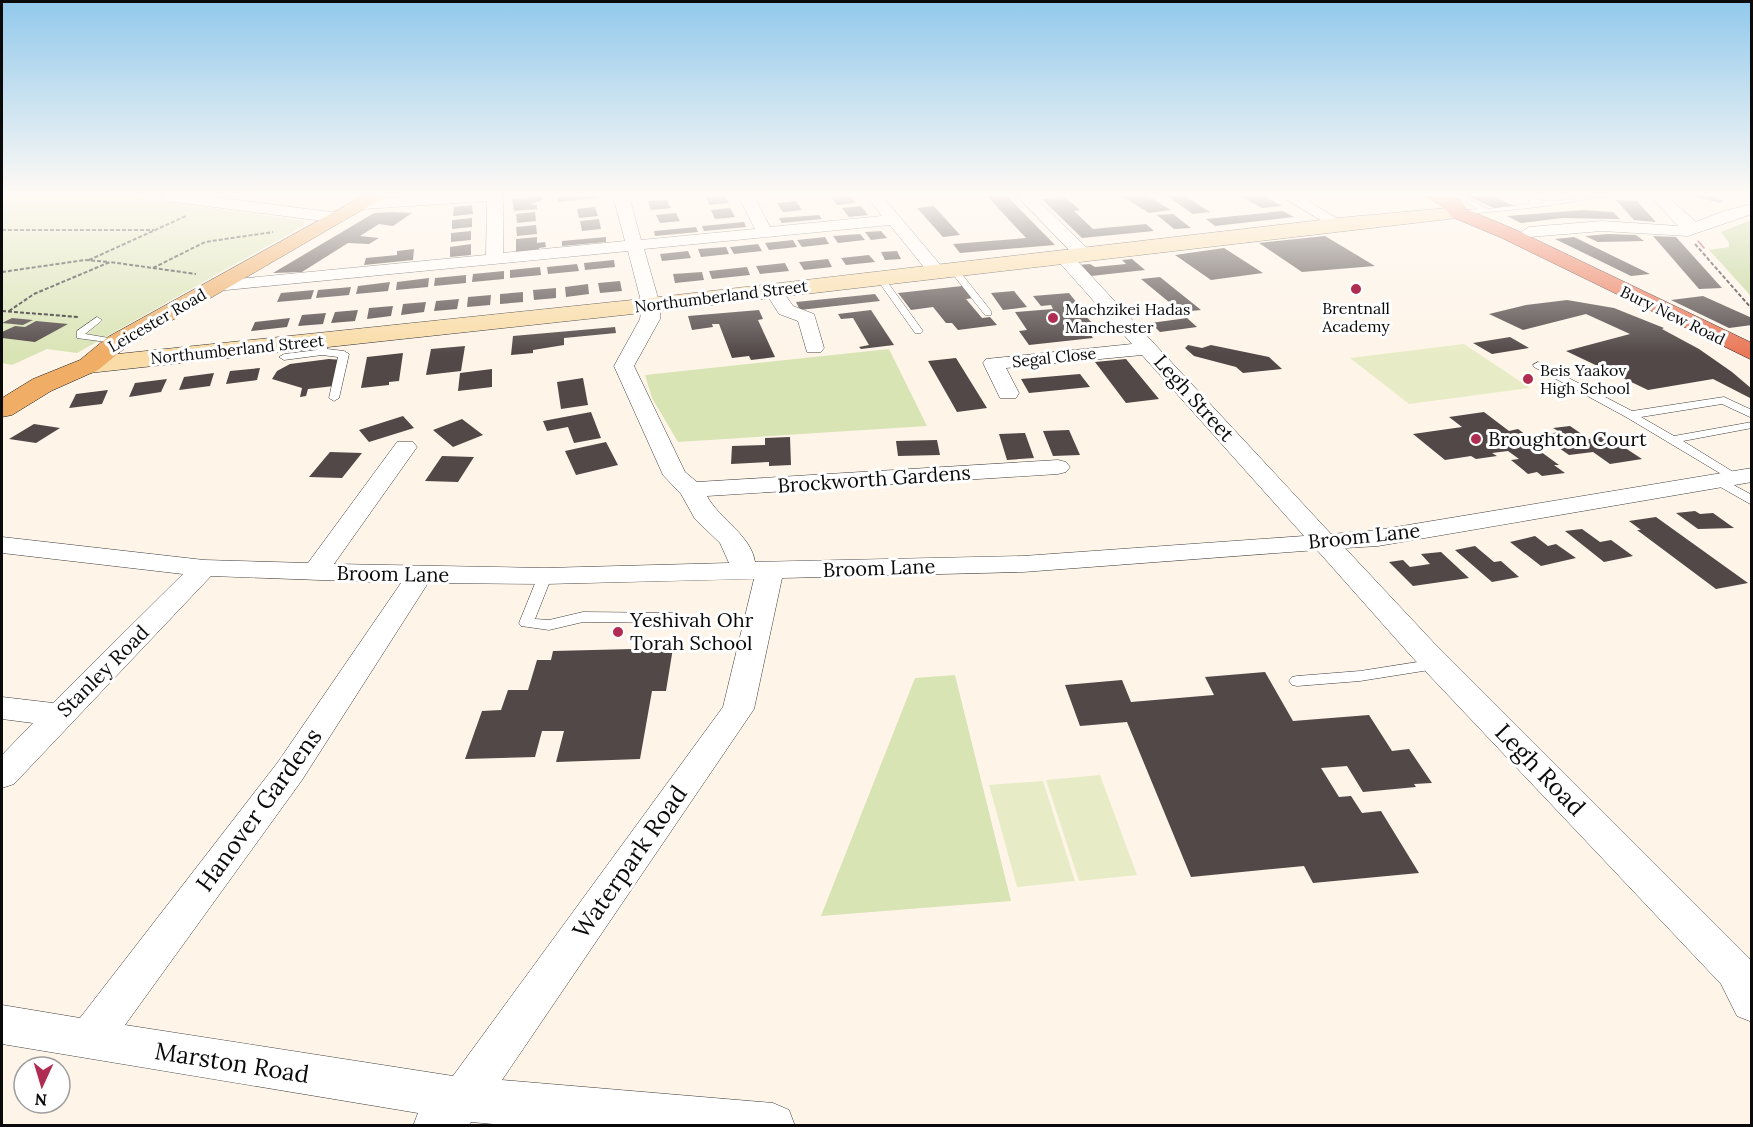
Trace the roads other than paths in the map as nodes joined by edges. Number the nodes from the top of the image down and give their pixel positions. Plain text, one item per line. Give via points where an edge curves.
1 (284, 249) edge
2 (494, 249) edge
3 (598, 249) edge
4 (635, 249) edge
5 (922, 249) edge
6 (1068, 249) edge
7 (1128, 249) edge
8 (1539, 249) edge
9 (1073, 255) junction
10 (494, 259) junction
11 (945, 271) junction
12 (880, 278) junction
13 (216, 286) junction
14 (773, 290) junction
15 (651, 305) junction
16 (988, 313) dead end
17 (97, 320) road end
18 (918, 331) dead end
19 (117, 342) junction
20 (323, 346) junction
21 (813, 348) dead end
22 (1148, 348) junction
23 (1752, 353) edge
24 (284, 357) dead end
25 (89, 364) junction
26 (1538, 365) dead end
27 (1008, 393) dead end
28 (334, 398) dead end
29 (2, 409) edge
30 (1630, 415) junction
31 (1752, 415) edge
32 (1752, 425) edge
33 (1673, 440) junction
34 (405, 447) dead end
35 (1058, 467) dead end
36 (1736, 478) edge
37 (690, 490) junction
38 (1752, 501) edge
39 (1323, 540) junction
40 (2, 546) edge
41 (204, 568) junction
42 (756, 571) junction
43 (315, 572) junction
44 (420, 575) junction
45 (544, 576) junction
46 (675, 618) dead end
47 (1437, 664) junction
48 (1297, 681) dead end
49 (2, 708) edge
50 (60, 715) junction
51 (2, 775) edge
52 (1752, 1003) edge
53 (2, 1025) edge
54 (89, 1040) junction
55 (449, 1112) edge
56 (773, 1125) edge

1 - 13 main road, Leicester Road
2 - 10 street
3 - 10 street
4 - 15 street
5 - 11 street
6 - 9 street, Legh Street
7 - 9 street, Northumberland Street
8 - 23 highway, Bury New Road
9 - 11 street, Northumberland Street
9 - 22 street, Legh Street
10 - 13 street
11 - 12 street, Northumberland Street
11 - 16 lane
12 - 14 street, Northumberland Street
12 - 18 lane
13 - 19 main road, Leicester Road
14 - 15 street, Northumberland Street
14 - 21 street via 786,310 807,318
15 - 20 street, Northumberland Street
15 - 37 street via 650,319 624,366 675,475
17 - 19 lane via 80,336
19 - 25 main road, Leicester Road
20 - 24 lane
20 - 25 street, Northumberland Street
20 - 28 lane via 344,354
22 - 27 street, Segal Close via 993,363
22 - 39 street, Legh Street
25 - 29 main road, Leicester Road
26 - 30 lane
30 - 31 lane via 1724,400
30 - 33 lane
32 - 33 lane
33 - 36 lane
34 - 43 street
35 - 37 street, Brockworth Gardens
36 - 38 lane
36 - 39 street, Broom Lane via 1378,538
37 - 42 street via 704,514 731,539 742,559
39 - 42 street, Broom Lane via 1111,559
39 - 47 street, Legh Road
40 - 41 street, Broom Lane
41 - 43 street, Broom Lane
41 - 50 street, Stanley Road
42 - 45 street, Broom Lane
42 - 55 street, Waterpark Road via 738,709
43 - 44 street, Broom Lane
44 - 45 street, Broom Lane
44 - 54 street, Hanover Gardens via 290,771
45 - 46 lane via 526,623 549,625 583,617
47 - 48 lane
47 - 52 street, Legh Road via 1735,971
49 - 50 street
50 - 51 street, Stanley Road
53 - 54 street, Marston Road
54 - 55 street, Marston Road
55 - 56 street, Marston Road

